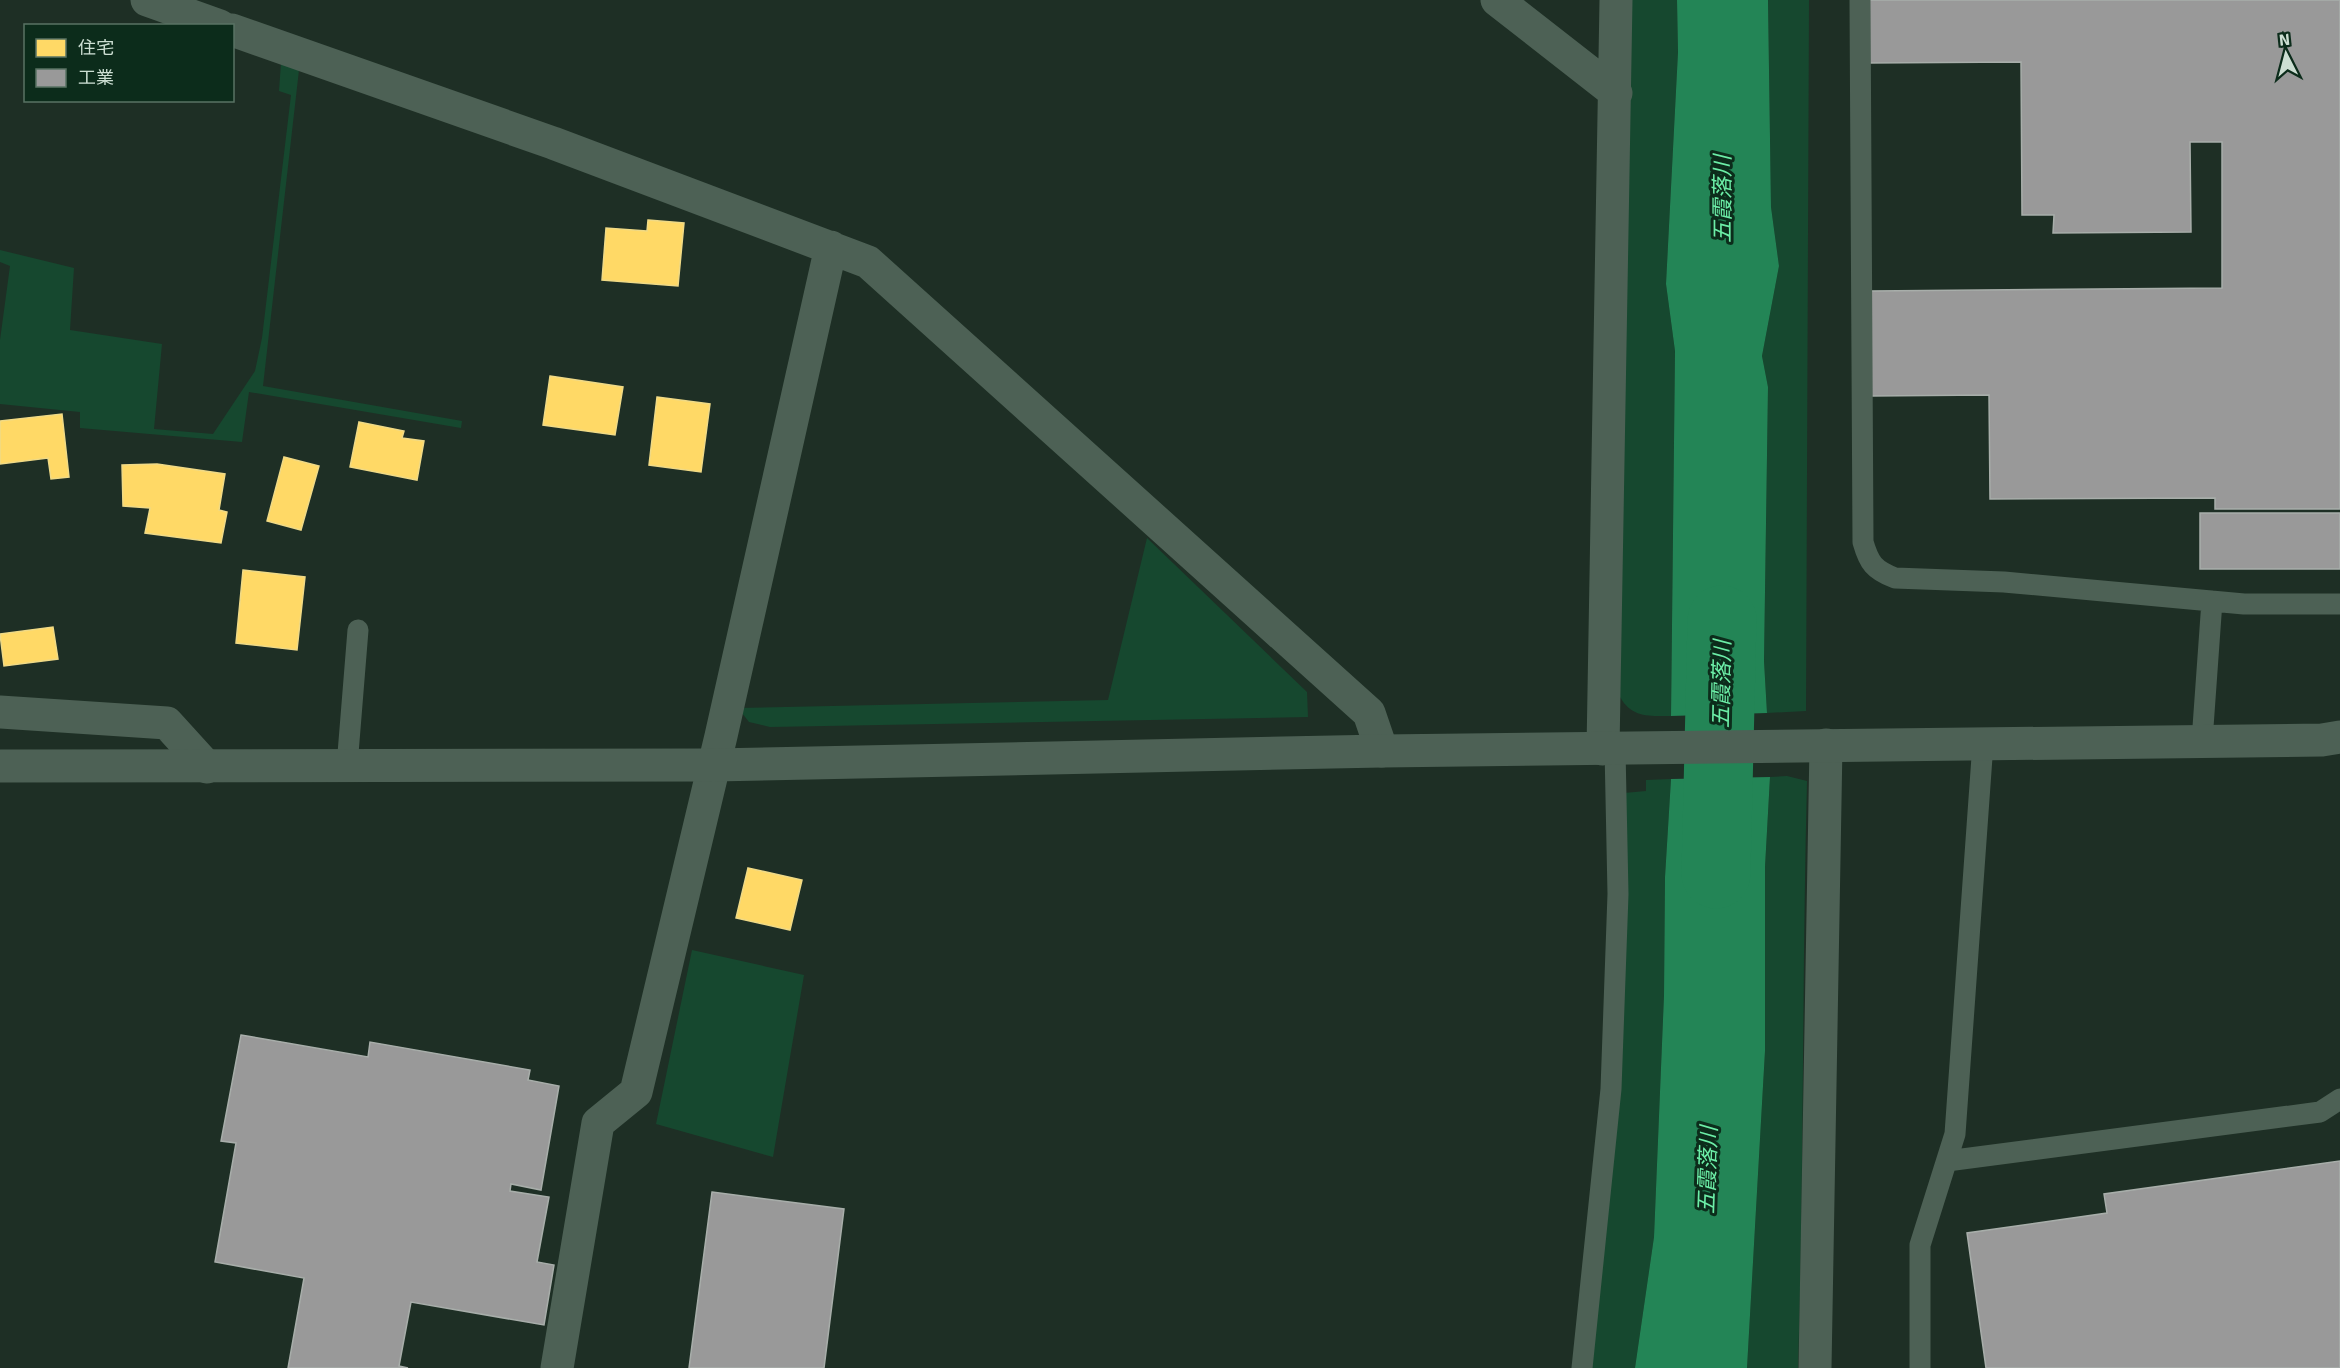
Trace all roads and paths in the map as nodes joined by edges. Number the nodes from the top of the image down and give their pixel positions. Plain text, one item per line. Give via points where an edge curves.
1 (147, 0) edge
2 (1497, 0) edge
3 (1616, 0) edge
4 (1860, 0) edge
5 (198, 14) edge
6 (234, 31) edge
7 (1616, 93) junction
8 (831, 247) junction
9 (2212, 601) junction
10 (2340, 604) edge
11 (358, 630) dead end
12 (0, 712) edge
13 (2340, 737) edge
14 (2202, 741) junction
15 (1983, 743) junction
16 (1826, 745) junction
17 (1621, 749) junction
18 (1382, 751) junction
19 (714, 765) junction
20 (0, 766) edge
21 (347, 766) junction
22 (207, 767) junction
23 (2340, 1099) edge
24 (1947, 1161) junction
25 (558, 1368) edge
26 (1582, 1368) edge
27 (1815, 1368) edge
28 (1920, 1368) edge

1 - 5 street
2 - 7 street
3 - 7 street
4 - 9 lane via 1863,542 1868,560 1895,578 2004,582
6 - 8 street via 553,143
7 - 17 street
8 - 18 street via 868,262 1369,713
8 - 19 street
9 - 10 lane
9 - 14 lane
11 - 21 lane
12 - 22 street via 167,723
13 - 14 street
14 - 15 street
15 - 16 street
15 - 24 lane via 1955,1134
16 - 17 street
16 - 27 street
17 - 18 street
17 - 26 lane via 1611,1089
18 - 19 street
19 - 21 street
19 - 25 street via 636,1092 598,1123
20 - 22 street
21 - 22 street
23 - 24 lane via 2320,1112
24 - 28 lane via 1920,1245

